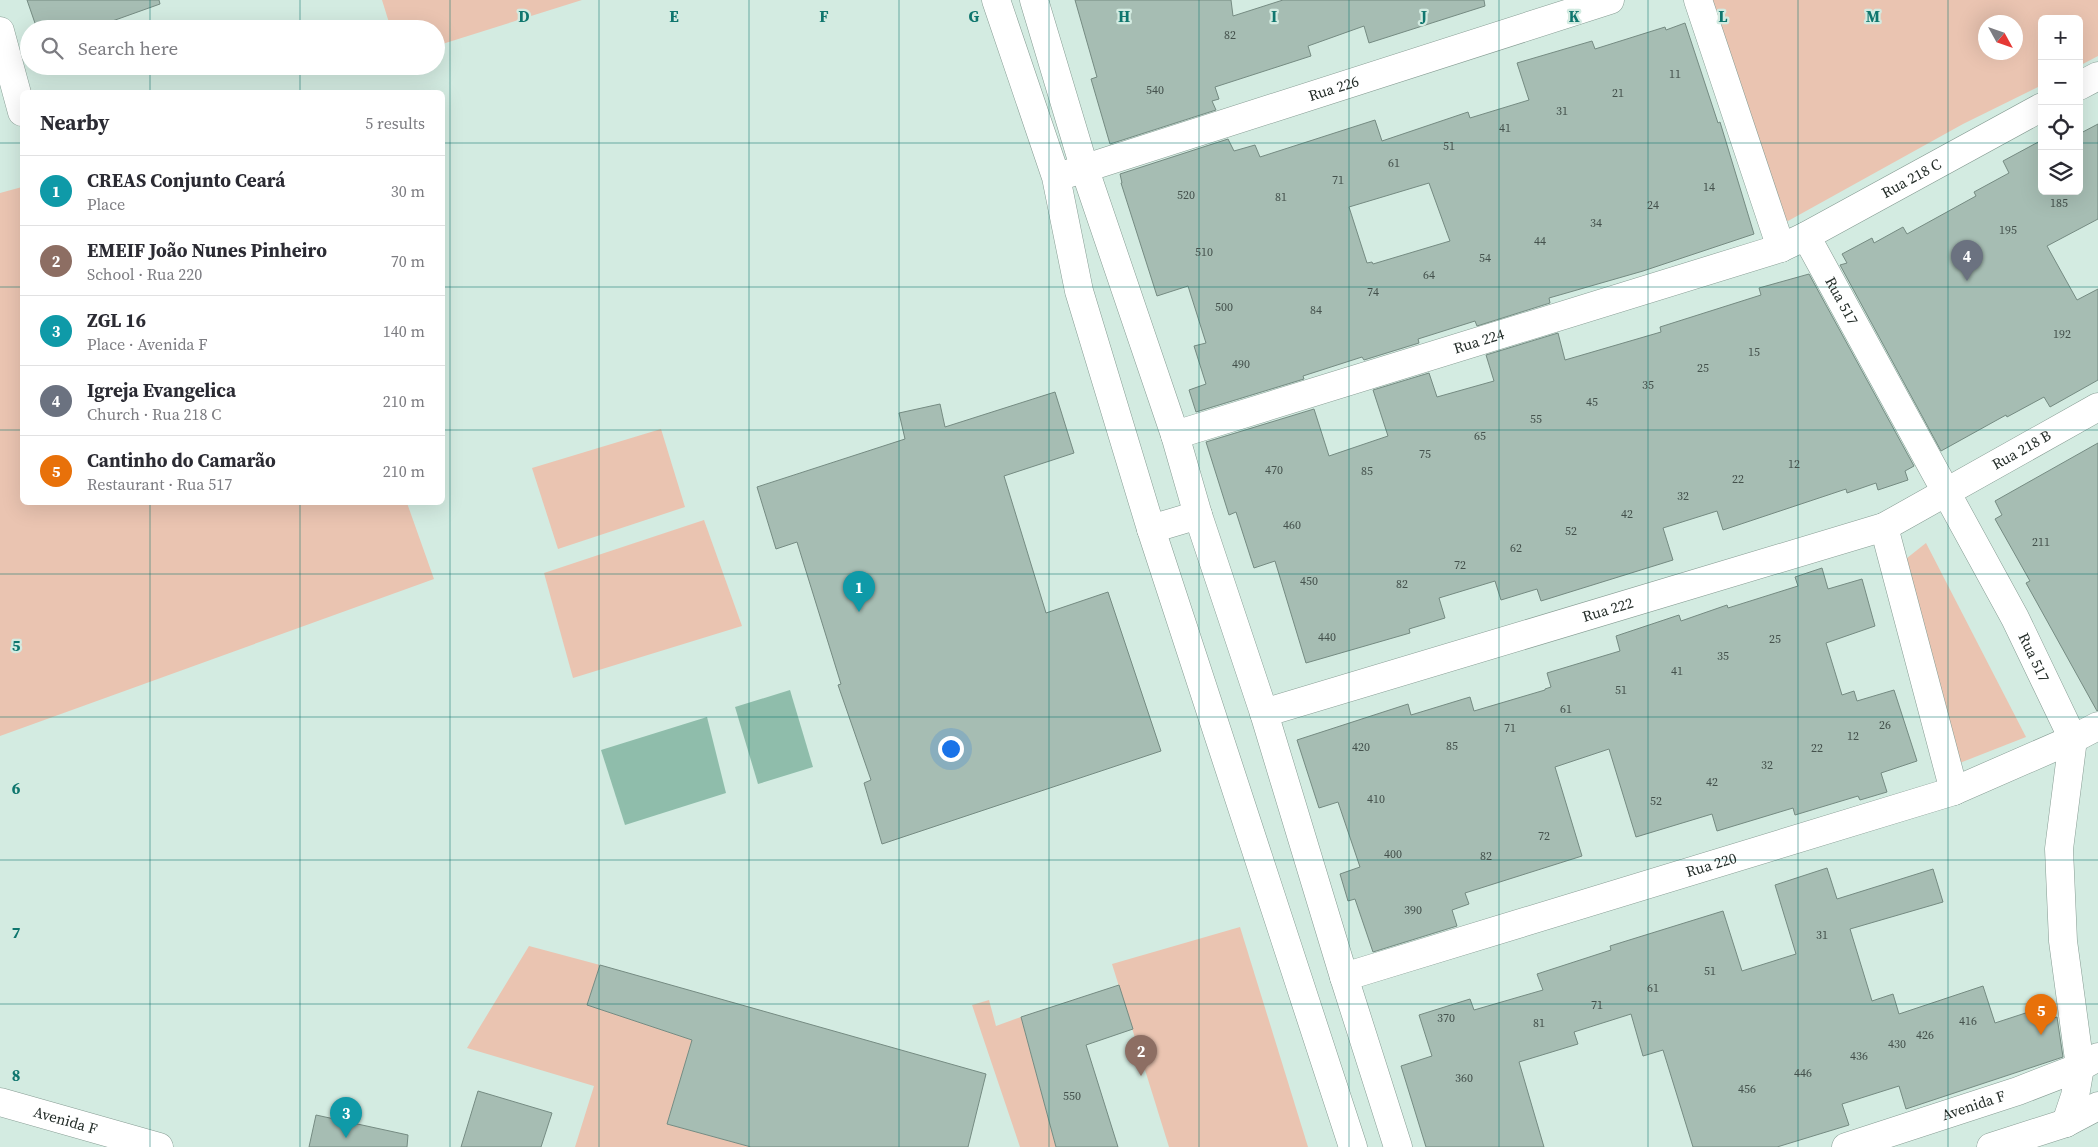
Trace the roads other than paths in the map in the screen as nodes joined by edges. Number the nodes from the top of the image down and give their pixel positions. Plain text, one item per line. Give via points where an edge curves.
1 (996, 0) edge
2 (1034, 0) edge
3 (1610, 0) edge
4 (1698, 0) edge
5 (0, 31) edge
6 (2098, 76) edge
7 (2083, 84) edge
8 (20, 105) edge
9 (2038, 109) edge
10 (1084, 167) junction
11 (1056, 178) junction
12 (1806, 236) junction
13 (1781, 248) junction
14 (2098, 407) edge
15 (1175, 435) junction
16 (1946, 493) junction
17 (1198, 515) junction
18 (1884, 527) junction
19 (1151, 529) junction
20 (1264, 714) junction
21 (2098, 726) edge
22 (2074, 739) junction
23 (1954, 791) junction
24 (1344, 977) junction
25 (2089, 1062) edge
26 (0, 1102) edge
27 (2098, 1106) edge
28 (2066, 1123) junction
29 (122, 1142) edge
30 (159, 1147) edge
31 (1353, 1147) edge
32 (1398, 1147) edge
33 (1846, 1147) edge
34 (1991, 1147) edge

1 - 11 street
2 - 10 street
3 - 10 street, Rua 226
4 - 13 street
5 - 8 street
6 - 7 street
9 - 12 street, Rua 218 C
10 - 11 street, Rua 226
10 - 15 street
11 - 19 street via 1079,291
12 - 13 street, Rua 218 C
12 - 16 street, Rua 517
13 - 15 street, Rua 224
14 - 16 street, Rua 218 B
15 - 17 street
16 - 18 street, Rua 222
16 - 22 street, Rua 517 via 2015,618
17 - 19 street
17 - 20 street
18 - 20 street, Rua 222
18 - 23 street
19 - 31 street
20 - 24 street
21 - 22 street, Rua 220
22 - 23 street, Rua 220
22 - 25 street via 2060,849 2063,941
23 - 24 street, Rua 220
24 - 32 street
25 - 28 street
25 - 33 street, Avenida F via 2018,1091
26 - 29 street, Avenida F
27 - 28 street
28 - 34 street
29 - 30 street, Avenida F

